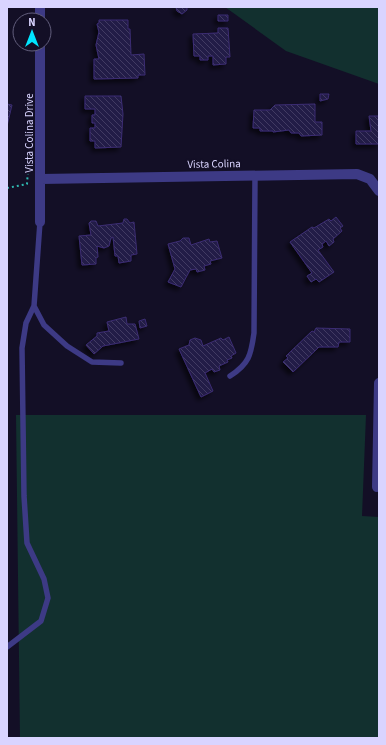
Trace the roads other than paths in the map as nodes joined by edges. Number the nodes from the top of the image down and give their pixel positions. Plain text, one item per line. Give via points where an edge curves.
1 (40, 52) edge
2 (255, 176) junction
3 (41, 179) junction
4 (379, 191) edge
5 (40, 222) joint
6 (34, 306) junction
7 (121, 363) dead end
8 (230, 376) dead end
9 (379, 383) edge
10 (377, 487) dead end
11 (7, 647) edge

1 - 3 street, Vista Colina Drive
2 - 3 street, Vista Colina
2 - 4 street, Vista Colina via 357,174 370,179
2 - 8 lane via 254,333 247,362
3 - 5 street, Vista Colina Drive
5 - 6 lane
6 - 7 lane via 44,325 67,346 92,362
6 - 11 lane via 26,323 22,348 24,496 27,544 44,579 48,598 41,621
9 - 10 street

